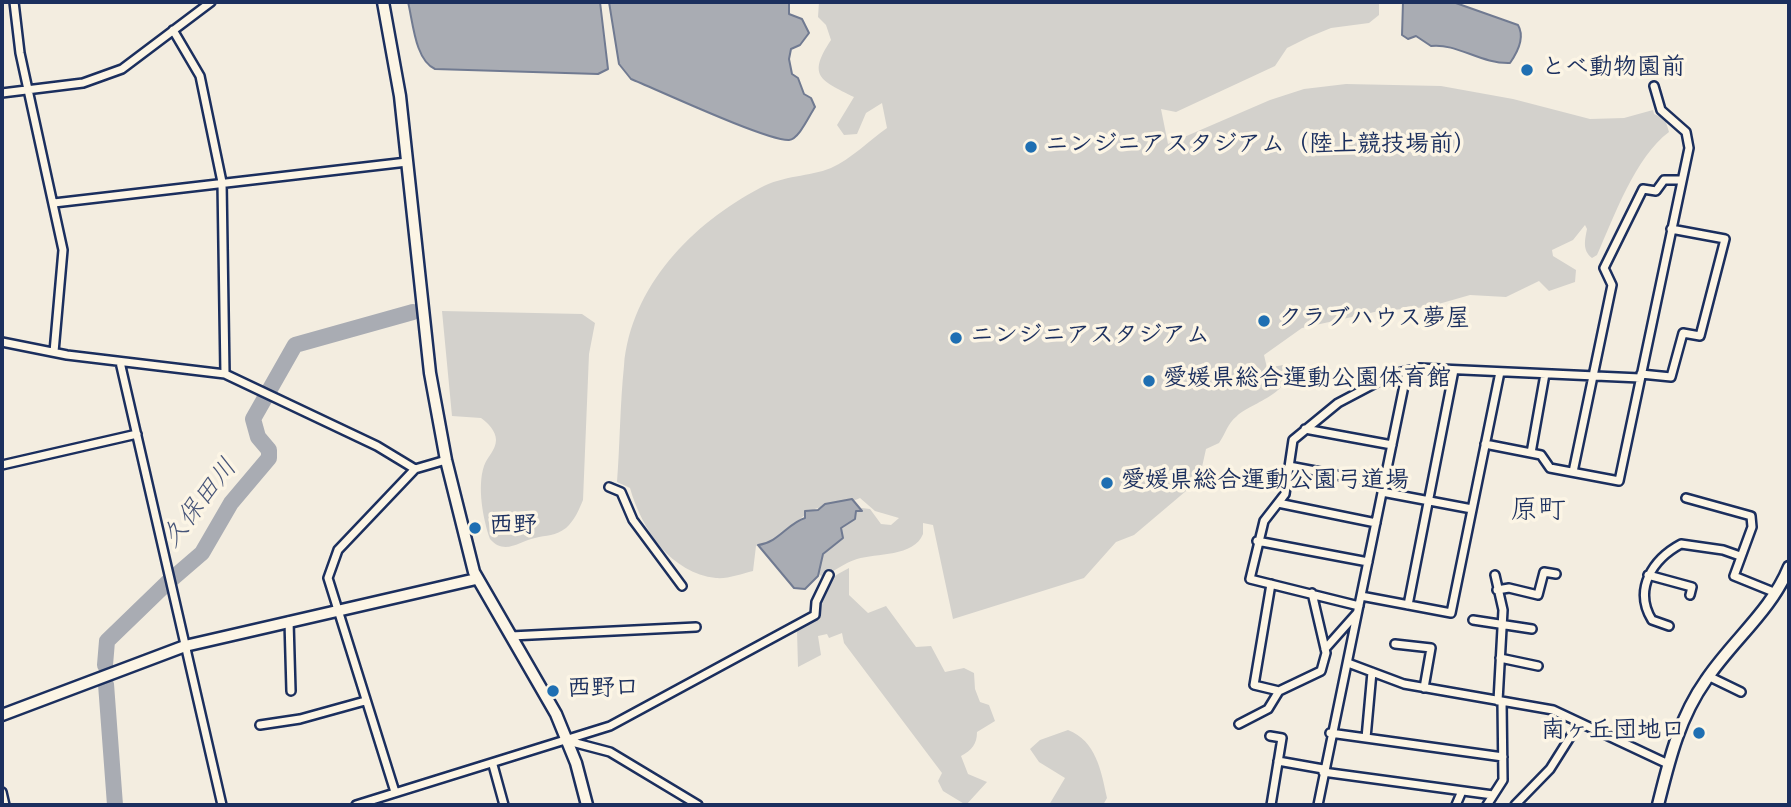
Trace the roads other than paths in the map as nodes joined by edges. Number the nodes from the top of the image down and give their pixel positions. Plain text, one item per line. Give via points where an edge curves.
1 (14, 2) edge
2 (211, 2) edge
3 (383, 2) edge
4 (173, 30) junction
5 (1654, 86) dead end
6 (29, 88) junction
7 (2, 93) edge
8 (407, 162) junction
9 (1682, 180) junction
10 (222, 182) junction
11 (54, 203) junction
12 (1671, 229) junction
13 (2, 342) edge
14 (54, 352) junction
15 (120, 362) junction
16 (1454, 370) junction
17 (1407, 371) junction
18 (1500, 372) junction
19 (225, 374) junction
20 (1545, 374) junction
21 (1594, 376) junction
22 (1640, 376) junction
23 (1305, 429) junction
24 (137, 434) junction
25 (1485, 444) junction
26 (1392, 445) junction
27 (1531, 453) junction
28 (446, 460) junction
29 (2, 465) edge
30 (1289, 466) junction
31 (415, 469) junction
32 (1573, 472) junction
33 (609, 487) dead end
34 (1383, 488) junction
35 (1686, 498) dead end
36 (1429, 501) junction
37 (1278, 503) junction
38 (1472, 509) junction
39 (1376, 523) junction
40 (1256, 541) junction
41 (1740, 556) junction
42 (1368, 562) junction
43 (1789, 567) edge
44 (1556, 574) dead end
45 (475, 575) junction
46 (829, 575) dead end
47 (1494, 575) dead end
48 (1648, 575) junction
49 (1271, 584) junction
50 (682, 586) dead end
51 (1497, 590) junction
52 (1312, 593) junction
53 (1776, 593) junction
54 (1690, 595) dead end
55 (1361, 596) junction
56 (1408, 605) junction
57 (1359, 608) junction
58 (335, 610) junction
59 (1473, 620) dead end
60 (289, 621) junction
61 (1503, 625) junction
62 (1669, 626) dead end
63 (696, 627) dead end
64 (1532, 629) dead end
65 (511, 636) junction
66 (1395, 644) dead end
67 (185, 646) junction
68 (1325, 649) junction
69 (1500, 658) junction
70 (1348, 663) junction
71 (1538, 666) dead end
72 (1372, 673) junction
73 (1709, 676) junction
74 (1424, 688) junction
75 (290, 691) dead end
76 (1279, 691) junction
77 (1741, 692) dead end
78 (365, 701) junction
79 (1500, 702) junction
80 (2, 715) edge
81 (1579, 723) junction
82 (1239, 724) dead end
83 (260, 725) dead end
84 (1330, 733) junction
85 (1270, 736) dead end
86 (1366, 738) junction
87 (568, 742) junction
88 (1503, 757) junction
89 (1278, 761) junction
90 (1668, 764) junction
91 (493, 765) junction
92 (1323, 771) junction
93 (1462, 791) junction
94 (2, 792) edge
95 (395, 792) junction
96 (1528, 793) junction
97 (1493, 795) junction
98 (5, 805) edge
99 (222, 805) edge
100 (356, 805) edge
101 (504, 805) edge
102 (587, 805) edge
103 (698, 805) edge
104 (1271, 805) edge
105 (1318, 805) edge
106 (1456, 805) edge
107 (1487, 805) edge
108 (1516, 805) edge
109 (1523, 805) edge
110 (1658, 805) edge

1 - 6 street
2 - 4 street
3 - 8 street
4 - 6 street via 122,69 83,83
4 - 10 street via 200,76
5 - 9 street via 1661,110 1689,139
6 - 7 street
6 - 11 street
8 - 10 street
8 - 28 street via 430,373
9 - 12 street
9 - 21 street via 1664,180 1656,191 1643,189 1604,268 1612,285
10 - 11 street
10 - 19 street
11 - 14 street via 64,265
12 - 22 street
12 - 22 street via 1725,239 1700,336 1683,333 1671,377
13 - 14 street
14 - 15 street
15 - 19 street
15 - 24 street
16 - 17 street
16 - 18 street
16 - 36 street
17 - 23 street via 1338,402
17 - 26 street
18 - 20 street
18 - 25 street
19 - 31 street via 377,446
20 - 21 street
20 - 27 street
21 - 22 street
21 - 32 street
22 - 32 street via 1619,481
23 - 26 street
23 - 30 street via 1293,440
24 - 29 street
24 - 67 street
25 - 27 street
25 - 38 street
26 - 34 street
27 - 32 street via 1541,455 1550,468
28 - 31 street
28 - 45 street
30 - 34 street
30 - 37 street via 1285,494
31 - 58 street via 338,550 327,579
33 - 50 street via 621,492 633,520
34 - 36 street
34 - 39 street
35 - 41 street via 1751,516 1752,527
36 - 38 street
36 - 56 street
37 - 39 street
37 - 40 street
38 - 56 street via 1451,613
39 - 42 street
40 - 42 street
40 - 49 street via 1250,579
41 - 48 street via 1681,544
41 - 53 street via 1734,576
42 - 55 street
43 - 53 street
44 - 51 street via 1544,572 1538,595
45 - 58 street
45 - 65 street
46 - 87 street via 815,615 610,726
47 - 51 street
48 - 54 street via 1692,587
48 - 62 street via 1649,615
49 - 52 street
49 - 76 street via 1254,685
51 - 61 street
52 - 57 street
52 - 68 street
53 - 73 street
55 - 56 street
55 - 57 street
57 - 68 street
57 - 70 street
58 - 60 street
58 - 78 street
59 - 61 street
60 - 67 street
60 - 75 street
61 - 64 street
61 - 69 street
63 - 65 street
65 - 87 street
66 - 74 street via 1431,648
67 - 80 street
67 - 99 street
68 - 76 street via 1321,671
69 - 71 street
69 - 79 street
70 - 72 street
70 - 84 street
72 - 74 street
72 - 86 street
73 - 77 street
73 - 90 street via 1686,711
74 - 79 street
76 - 82 street via 1268,709
78 - 83 street
78 - 95 street
79 - 81 street via 1553,710
79 - 88 street
81 - 90 street
81 - 96 street
84 - 86 street
84 - 92 street
85 - 89 street via 1282,738
86 - 88 street
87 - 91 street
87 - 102 street
87 - 103 street via 610,752
88 - 97 street via 1503,780
89 - 92 street
89 - 104 street
90 - 110 street
91 - 95 street
91 - 101 street
92 - 93 street
92 - 105 street
93 - 97 street
93 - 106 street
94 - 98 street
95 - 100 street
96 - 108 street
96 - 109 street
97 - 107 street

